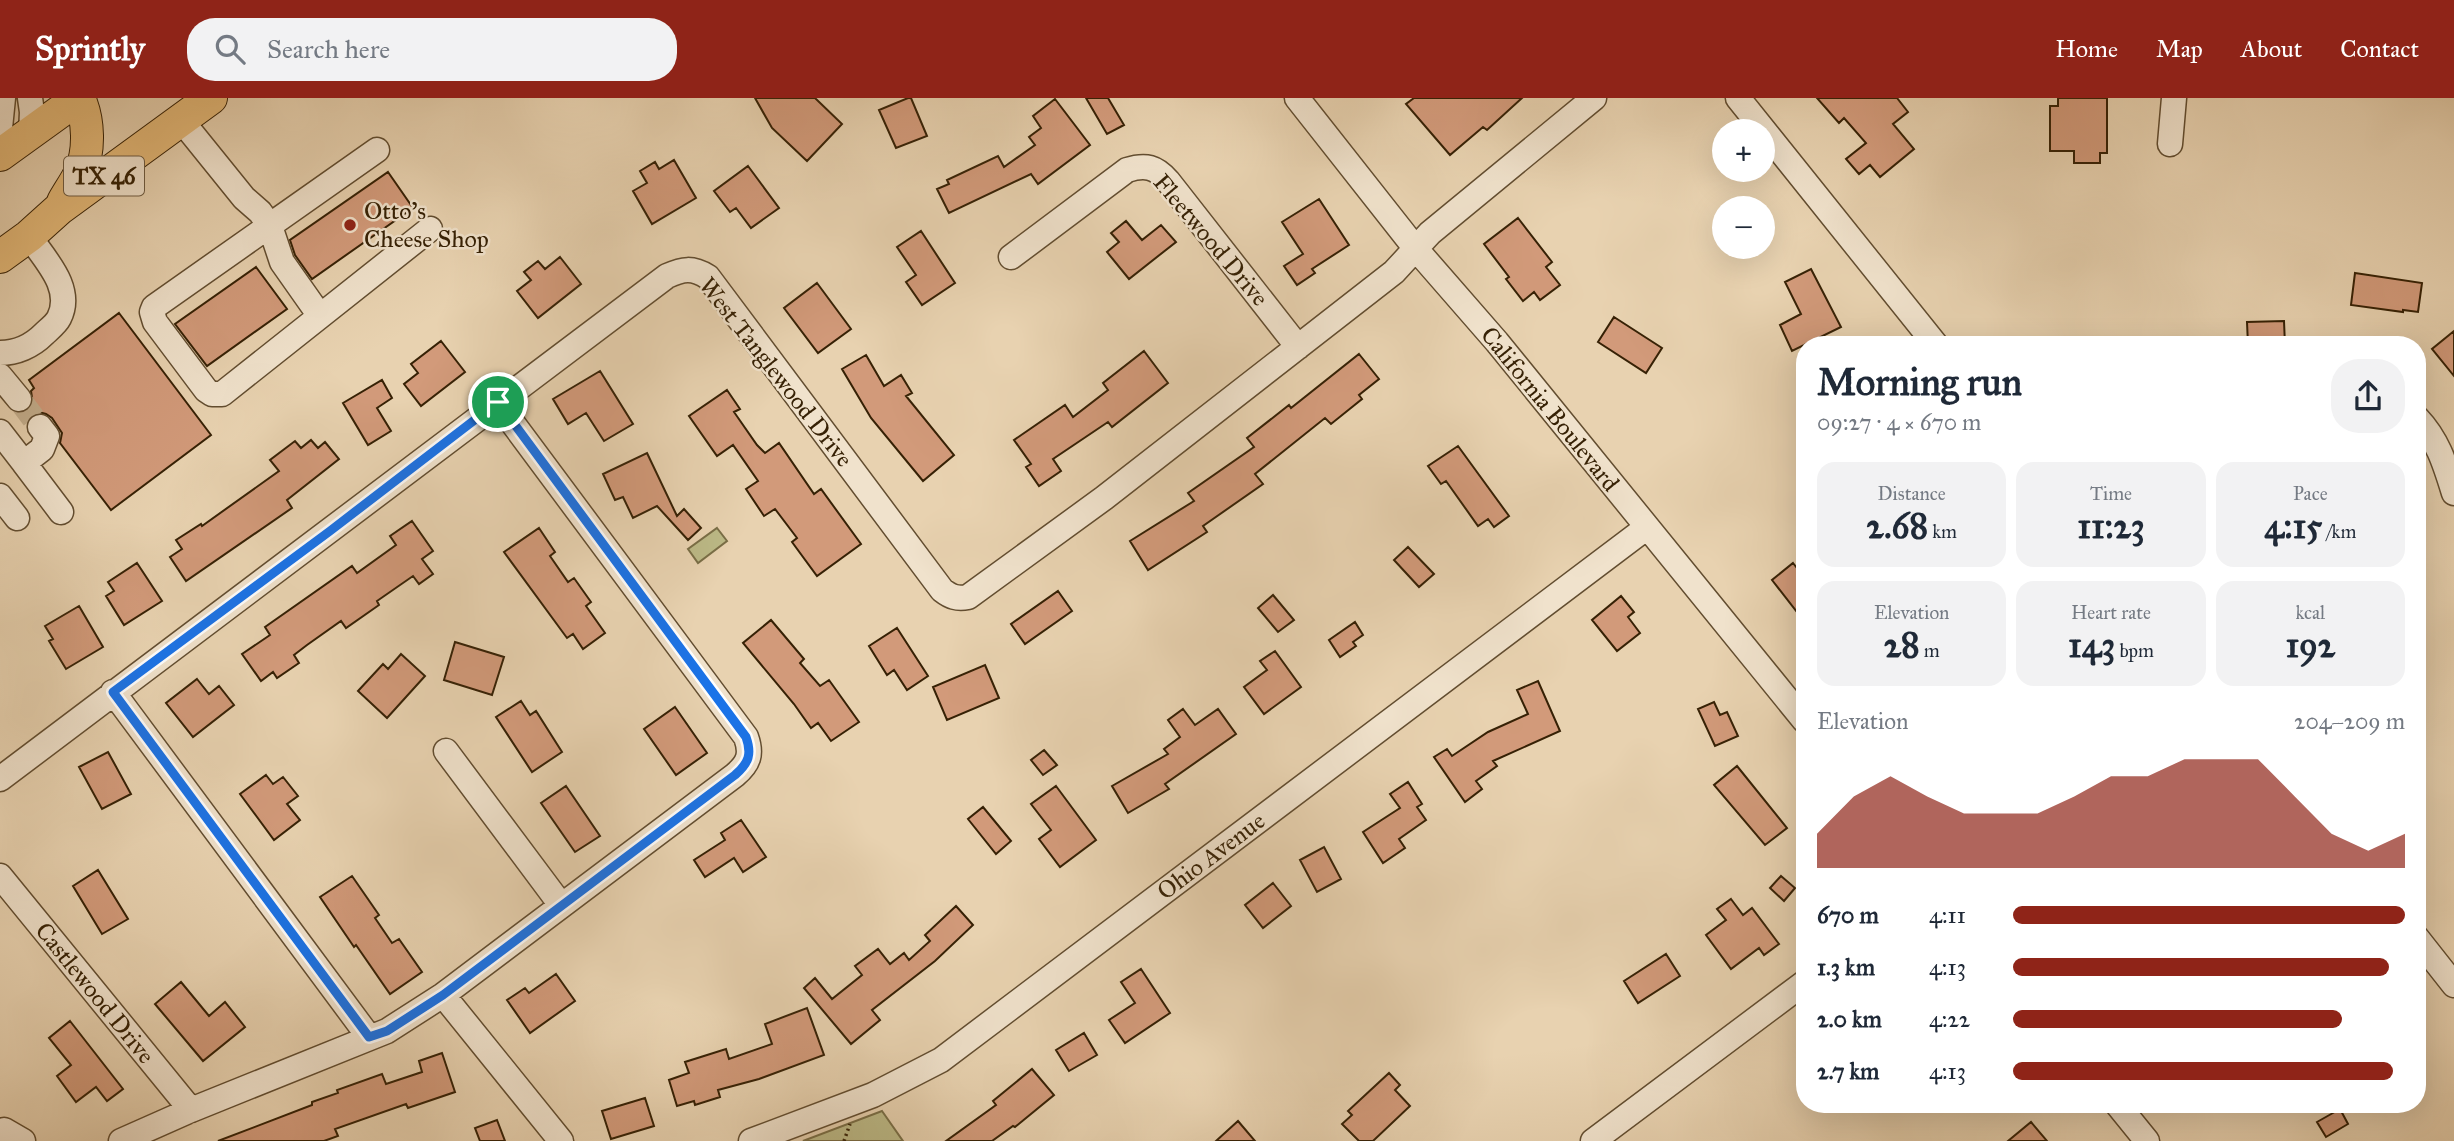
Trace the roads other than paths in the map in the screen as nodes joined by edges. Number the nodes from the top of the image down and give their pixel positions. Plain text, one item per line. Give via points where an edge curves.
1 (3, 98) edge
2 (30, 98) edge
3 (79, 98) edge
4 (211, 98) edge
5 (1297, 98) edge
6 (1594, 98) edge
7 (1738, 98) edge
8 (2174, 98) edge
9 (181, 120) junction
10 (0, 128) edge
11 (31, 133) junction
12 (2170, 144) dead end
13 (377, 150) dead end
14 (0, 155) edge
15 (59, 209) junction
16 (270, 226) junction
17 (430, 229) dead end
18 (29, 236) junction
19 (1416, 249) junction
20 (0, 257) edge
21 (1011, 257) dead end
22 (320, 316) junction
23 (1929, 336) edge
24 (1298, 347) junction
25 (0, 353) edge
26 (0, 376) edge
27 (19, 399) tunnel mouth
28 (498, 402) junction
29 (40, 426) dead end
30 (2426, 428) edge
31 (0, 432) edge
32 (24, 463) junction
33 (2454, 493) edge
34 (0, 496) edge
35 (61, 512) dead end
36 (17, 518) dead end
37 (1646, 528) junction
38 (113, 692) junction
39 (1796, 710) edge
40 (446, 751) dead end
41 (0, 779) edge
42 (0, 876) edge
43 (8, 903) edge
44 (561, 905) junction
45 (2426, 948) edge
46 (2451, 974) edge
47 (1796, 988) edge
48 (443, 995) junction
49 (369, 1037) junction
50 (191, 1110) junction
51 (2124, 1113) edge
52 (121, 1141) edge
53 (561, 1141) edge
54 (751, 1141) edge
55 (1593, 1141) edge
56 (2147, 1141) edge

1 - 10 street
2 - 11 street
3 - 11 main road
3 - 15 main road via 87,122 81,172
4 - 9 main road, TX 46
5 - 19 street, California Boulevard
6 - 19 street, West Tanglewood Drive
7 - 23 street
8 - 12 street
9 - 15 main road, TX 46
9 - 16 street
11 - 14 main road
13 - 16 street
15 - 18 main road, TX 46
16 - 22 street via 282,262
16 - 22 street via 155,306 155,322 206,390 215,395
17 - 22 street
18 - 20 main road, TX 46
18 - 25 street via 60,281 64,297 58,320 39,339 13,353
19 - 24 street, West Tanglewood Drive via 1394,272
19 - 37 street, California Boulevard
21 - 24 street, Fleetwood Drive via 1128,170 1151,167 1168,181
24 - 28 street, West Tanglewood Drive via 1104,498 968,597 959,598 942,590 708,277 698,271 688,269 667,276
26 - 27 street
28 - 38 street, West Tanglewood Drive
28 - 44 street via 746,737 750,749 744,767 735,775
29 - 32 street via 47,436 41,449
30 - 33 street via 2442,453
31 - 32 street
32 - 35 street
34 - 36 street
37 - 39 street, California Boulevard
37 - 54 street, Ohio Avenue via 941,1060 873,1095
38 - 41 street, West Tanglewood Drive
38 - 49 street
40 - 44 street
42 - 43 street, Castlewood Drive
43 - 50 street, Castlewood Drive
44 - 48 street
45 - 46 street
47 - 55 street
48 - 49 street via 387,1031
48 - 53 street
49 - 50 street
50 - 52 street
51 - 56 street

